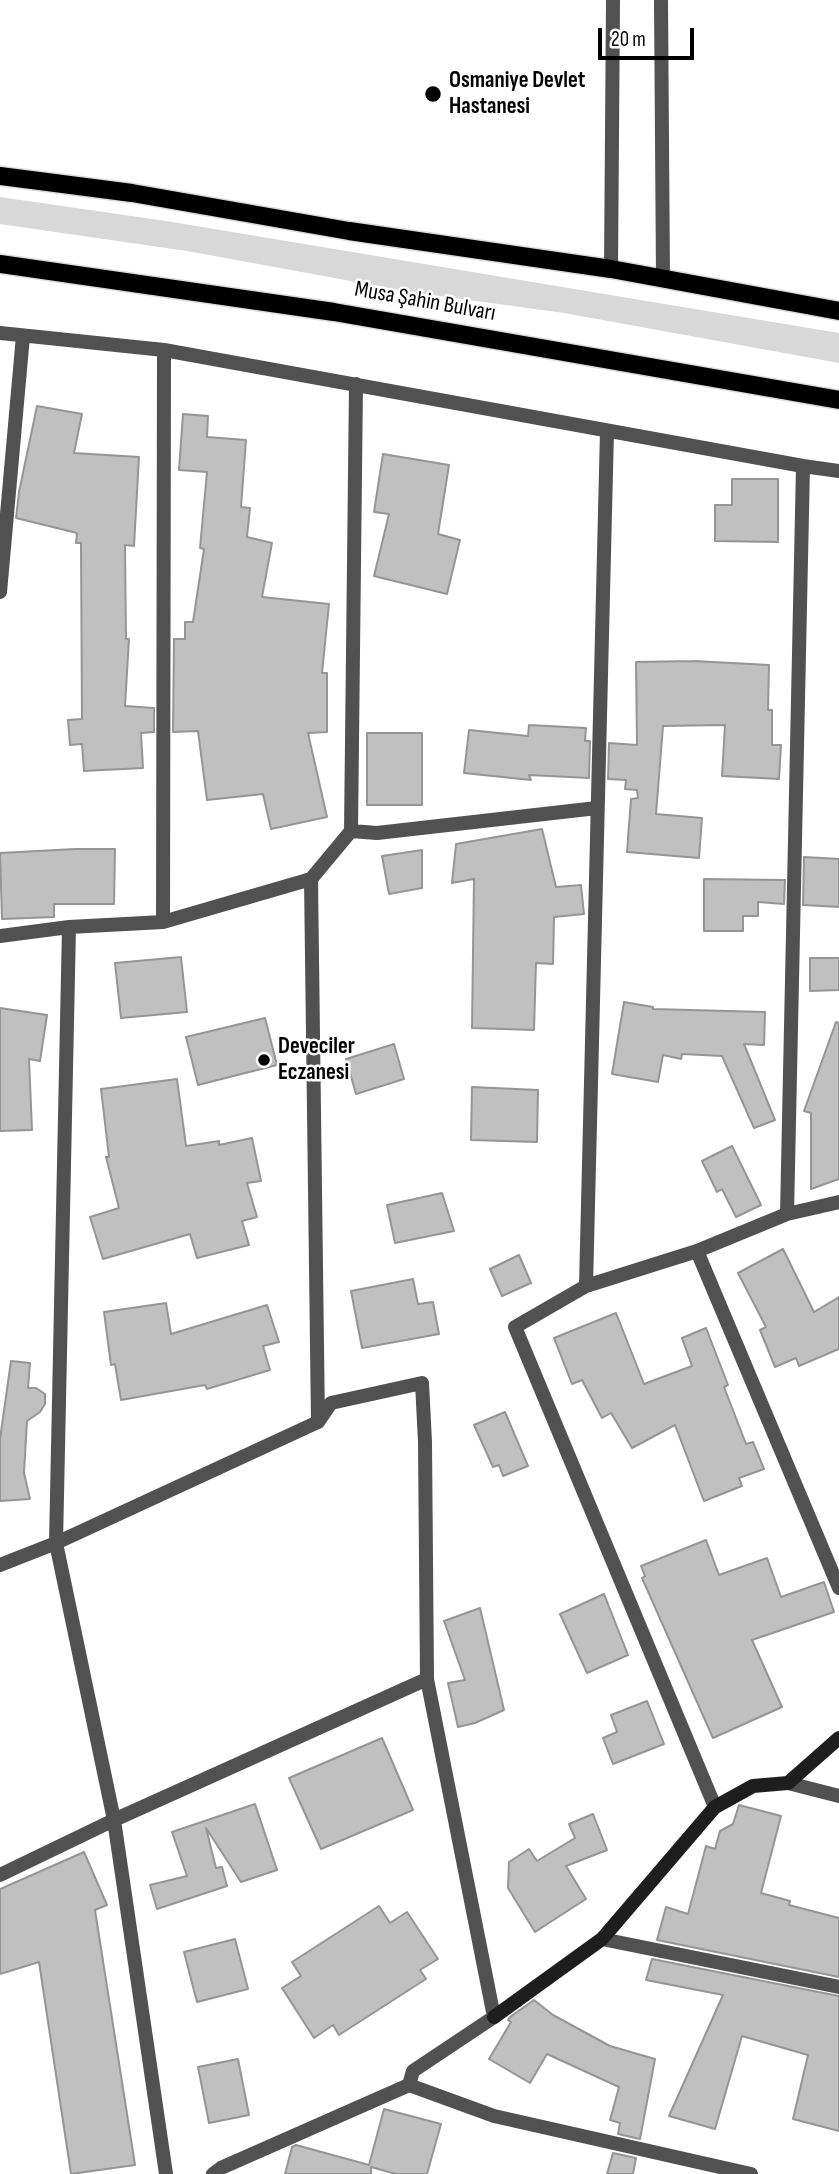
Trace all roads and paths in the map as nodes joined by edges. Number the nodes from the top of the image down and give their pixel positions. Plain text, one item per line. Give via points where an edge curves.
1 (613, 0) edge
2 (661, 0) edge
3 (0, 176) edge
4 (0, 264) edge
5 (611, 269) junction
6 (663, 278) junction
7 (839, 311) edge
8 (0, 333) edge
9 (23, 336) junction
10 (164, 349) junction
11 (356, 384) junction
12 (839, 400) edge
13 (607, 430) junction
14 (803, 466) junction
15 (839, 471) edge
16 (0, 592) edge
17 (597, 808) junction
18 (351, 831) junction
19 (311, 879) junction
20 (163, 922) junction
21 (69, 927) junction
22 (0, 936) edge
23 (839, 1202) edge
24 (787, 1213) junction
25 (696, 1251) junction
26 (586, 1286) junction
27 (318, 1422) junction
28 (55, 1543) junction
29 (0, 1564) edge
30 (839, 1588) edge
31 (427, 1679) junction
32 (839, 1738) edge
33 (788, 1783) junction
34 (839, 1796) edge
35 (715, 1807) junction
36 (114, 1820) junction
37 (0, 1875) edge
38 (602, 1939) junction
39 (839, 1987) edge
40 (494, 2017) junction
41 (410, 2085) junction
42 (166, 2174) edge
43 (212, 2174) edge
44 (751, 2174) edge

1 - 5 street
2 - 6 street
3 - 5 main road
4 - 12 main road, Musa Şahin Bulvarı via 334,312
5 - 6 main road
6 - 7 main road
8 - 9 street
9 - 10 street
9 - 16 street
10 - 11 street
10 - 20 street
11 - 13 street
11 - 18 street
13 - 14 street
13 - 17 street
14 - 15 street
14 - 24 street
17 - 18 street via 377,833
17 - 26 street
18 - 19 street
19 - 20 street
19 - 27 street
20 - 21 street
21 - 22 street
21 - 28 street
23 - 24 street
24 - 25 street
25 - 26 street
25 - 30 street
26 - 35 street via 515,1327
27 - 28 street
27 - 31 street via 331,1403 422,1383
28 - 29 street
28 - 36 street
31 - 36 street
31 - 40 street
32 - 33 street
33 - 34 street
33 - 35 street via 752,1786
35 - 38 street
36 - 37 street
36 - 42 street
38 - 39 street
38 - 40 street
40 - 41 street via 413,2071
41 - 43 street
41 - 44 street via 494,2116

